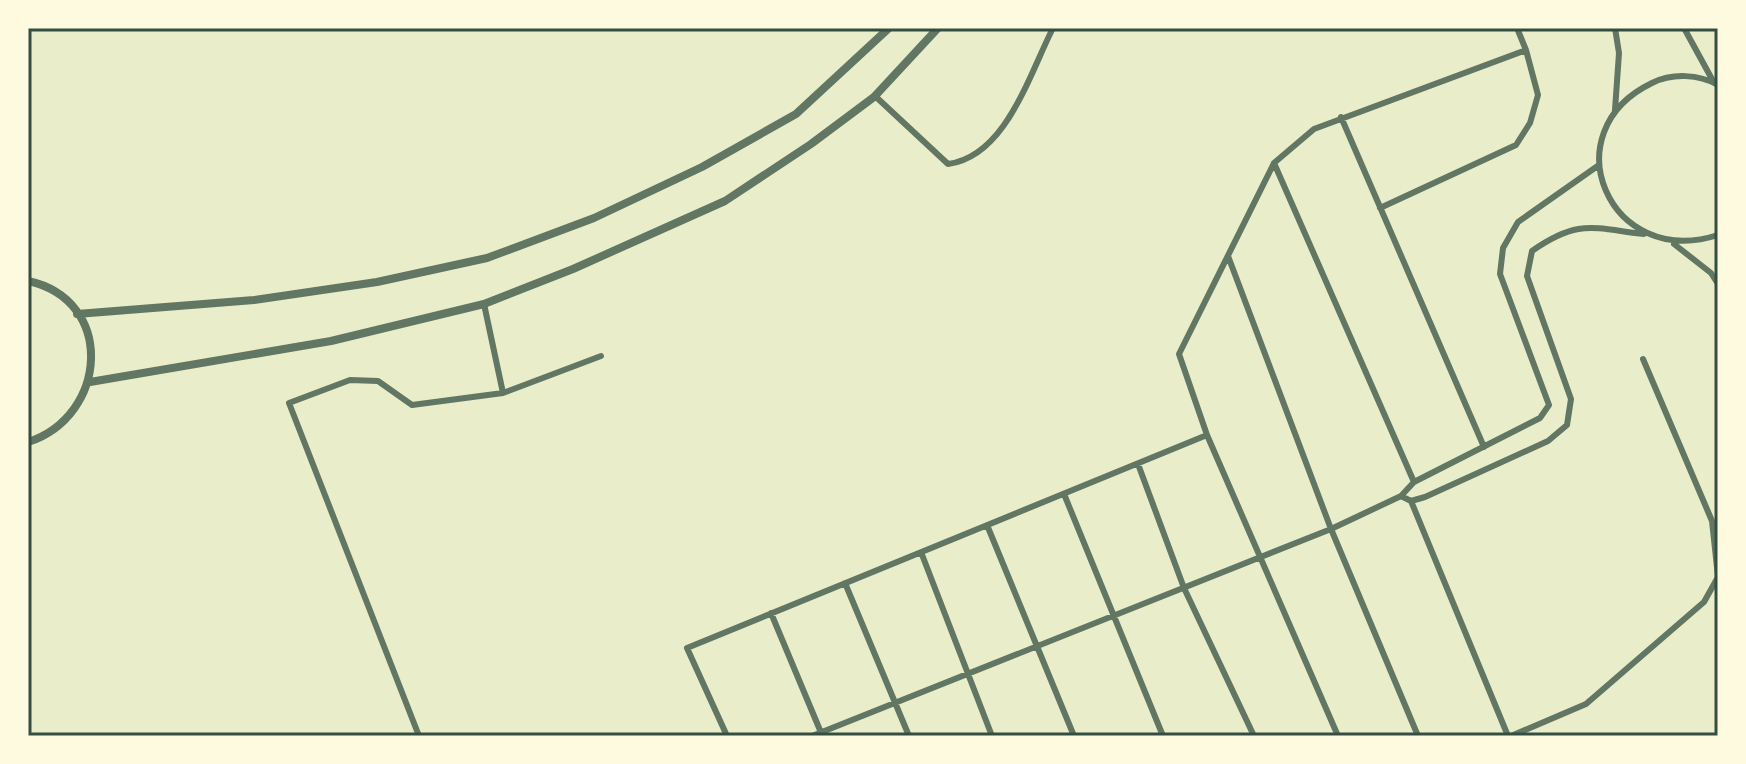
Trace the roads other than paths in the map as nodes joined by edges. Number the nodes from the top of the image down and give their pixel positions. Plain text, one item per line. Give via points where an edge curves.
1 (889, 28) edge
2 (938, 28) edge
3 (1053, 28) edge
4 (1517, 28) edge
5 (1615, 28) edge
6 (1684, 28) edge
7 (1526, 50) junction
8 (1716, 83) edge
9 (875, 96) junction
10 (1615, 110) junction
11 (1341, 117) junction
12 (1274, 163) junction
13 (1599, 165) junction
14 (1380, 208) junction
15 (1644, 234) junction
16 (1718, 235) edge
17 (1672, 243) junction
18 (1228, 255) junction
19 (28, 281) edge
20 (1718, 284) edge
21 (484, 304) junction
22 (77, 314) junction
23 (601, 356) dead end
24 (1643, 359) dead end
25 (90, 382) junction
26 (503, 393) junction
27 (1207, 435) junction
28 (28, 442) edge
29 (1484, 447) junction
30 (1138, 464) junction
31 (1414, 482) junction
32 (1064, 494) junction
33 (1401, 496) junction
34 (1411, 501) junction
35 (987, 525) junction
36 (1331, 529) junction
37 (921, 552) junction
38 (1261, 557) junction
39 (845, 583) junction
40 (1184, 588) junction
41 (771, 613) junction
42 (1113, 616) junction
43 (1036, 646) junction
44 (965, 675) junction
45 (895, 703) junction
46 (821, 734) edge
47 (419, 736) edge
48 (727, 736) edge
49 (812, 736) edge
50 (909, 736) edge
51 (992, 736) edge
52 (1074, 736) edge
53 (1163, 736) edge
54 (1254, 736) edge
55 (1338, 736) edge
56 (1418, 736) edge
57 (1509, 736) edge

1 - 22 street via 796,114 702,167 594,218 487,258 377,282 254,300
2 - 9 street
3 - 9 lane via 990,146 969,161 948,164
4 - 7 lane
5 - 10 lane
6 - 8 lane
7 - 11 lane
7 - 14 lane via 1538,95 1516,145
8 - 10 lane via 1686,76 1659,79 1635,91
9 - 21 street via 725,201
10 - 13 lane via 1602,136
11 - 12 lane via 1314,129
11 - 14 lane
12 - 18 lane
12 - 31 lane
13 - 15 lane via 1605,193 1621,217
13 - 29 lane via 1518,222 1503,248 1500,274 1549,405 1540,418
14 - 29 lane
15 - 17 lane
15 - 34 lane via 1591,228 1562,231 1532,251 1527,276 1571,399 1567,425 1548,441
16 - 17 lane
17 - 20 lane
18 - 27 lane via 1179,354
18 - 36 lane
19 - 22 street via 61,297
21 - 25 street via 331,341
21 - 26 lane
22 - 25 street via 88,334
23 - 26 lane
24 - 57 lane via 1712,521 1718,577 1704,602 1586,704
25 - 28 street via 65,423
26 - 47 lane via 412,405 378,381 350,380 289,403
27 - 30 lane
27 - 38 lane
29 - 31 lane
30 - 32 lane
30 - 40 lane
31 - 33 lane
32 - 35 lane
32 - 42 lane
33 - 34 lane
33 - 36 lane
34 - 57 lane
35 - 37 lane
35 - 43 lane
36 - 38 lane
36 - 56 lane
37 - 39 lane
37 - 44 lane
38 - 40 lane
38 - 55 lane
39 - 41 lane
39 - 45 lane
40 - 42 lane
40 - 54 lane
41 - 46 lane
41 - 48 lane via 687,648
42 - 43 lane
42 - 53 lane
43 - 44 lane
43 - 52 lane
44 - 45 lane
44 - 51 lane
45 - 46 lane
45 - 50 lane
46 - 49 lane

